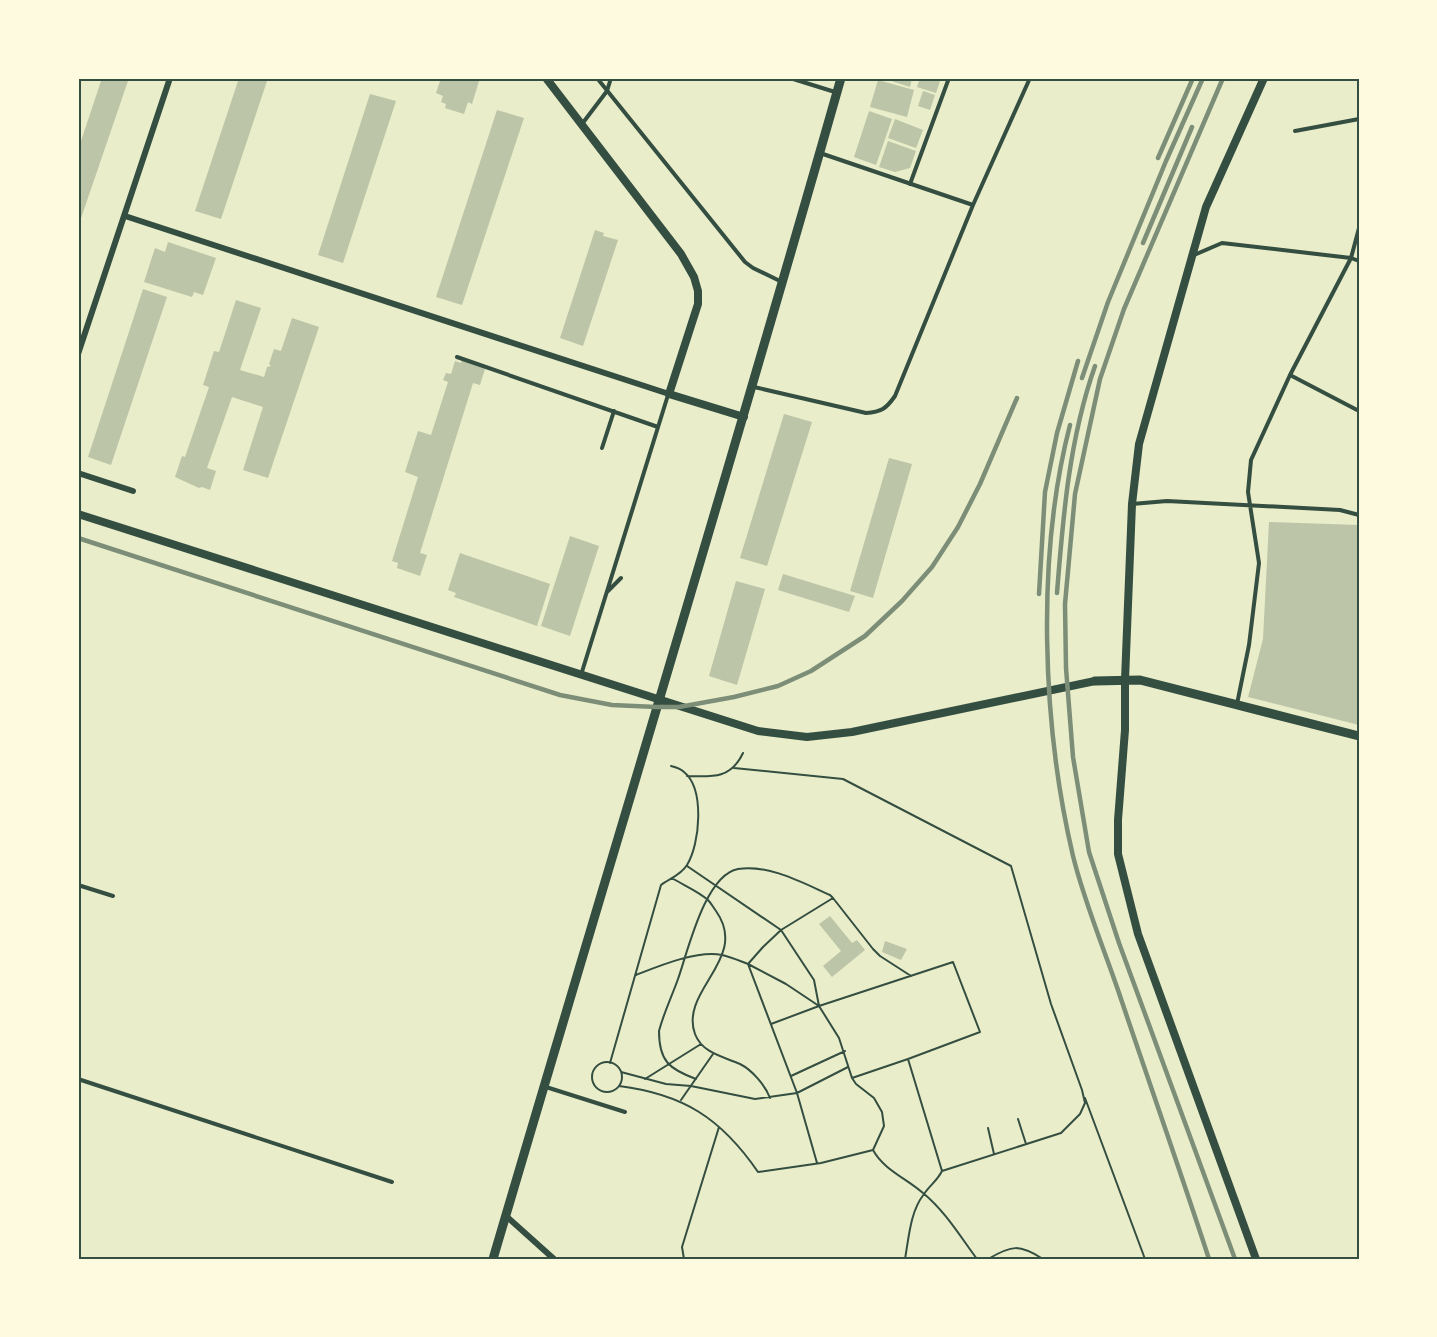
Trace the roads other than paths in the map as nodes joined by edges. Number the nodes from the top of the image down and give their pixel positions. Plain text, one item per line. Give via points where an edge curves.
1 (170, 78) edge
2 (546, 78) edge
3 (597, 78) edge
4 (611, 78) edge
5 (790, 78) edge
6 (841, 78) edge
7 (949, 78) edge
8 (1030, 78) edge
9 (1264, 78) edge
10 (607, 90) junction
11 (837, 93) junction
12 (1359, 118) edge
13 (582, 125) junction
14 (1295, 131) dead end
15 (820, 153) junction
16 (910, 184) junction
17 (973, 205) junction
18 (124, 216) junction
19 (1359, 228) edge
20 (1193, 255) junction
21 (1351, 258) junction
22 (1359, 261) edge
23 (783, 282) junction
24 (78, 354) edge
25 (457, 357) dead end
26 (1290, 375) junction
27 (753, 387) junction
28 (669, 394) junction
29 (614, 411) junction
30 (1359, 411) edge
31 (744, 417) junction
32 (658, 427) junction
33 (602, 448) dead end
34 (78, 473) edge
35 (133, 491) dead end
36 (1132, 504) junction
37 (1250, 507) junction
38 (78, 514) edge
39 (1359, 515) edge
40 (621, 578) dead end
41 (607, 592) junction
42 (581, 675) junction
43 (1125, 680) junction
44 (1095, 681) joint
45 (658, 700) junction
46 (1237, 705) junction
47 (1359, 736) edge
48 (78, 885) edge
49 (113, 896) dead end
50 (78, 1079) edge
51 (544, 1086) junction
52 (625, 1112) dead end
53 (392, 1182) dead end
54 (506, 1216) junction
55 (493, 1259) edge
56 (554, 1259) edge
57 (1256, 1259) edge

1 - 18 street
2 - 13 street
3 - 10 lane
4 - 10 lane
5 - 11 lane
6 - 11 main road
7 - 16 lane
8 - 17 lane
9 - 20 street via 1206,207
10 - 13 lane
10 - 23 lane via 745,262
11 - 15 main road
12 - 14 lane
13 - 28 street via 681,254 696,285 697,311
15 - 16 lane
15 - 23 main road
16 - 17 lane
17 - 27 lane via 887,408 866,413
18 - 24 street
18 - 28 street
19 - 21 lane
20 - 21 lane via 1222,243
20 - 36 street via 1138,444
21 - 22 lane
21 - 26 lane
23 - 27 main road
25 - 29 lane
26 - 30 lane
26 - 37 lane via 1251,460
27 - 31 main road
28 - 31 street
28 - 32 lane
29 - 32 lane
29 - 33 lane
31 - 45 main road
32 - 41 lane
34 - 35 street
36 - 37 lane via 1167,501
36 - 43 street
37 - 39 lane via 1340,510
37 - 46 lane via 1259,563
38 - 42 street
40 - 41 lane
41 - 42 lane
42 - 45 street
43 - 44 main road
43 - 46 main road via 1140,680
43 - 57 street via 1118,854 1138,934
44 - 45 street via 852,732 807,737 758,731
45 - 51 main road
46 - 47 main road
48 - 49 lane
50 - 53 lane
51 - 52 lane
51 - 54 main road
54 - 55 main road
54 - 56 street

